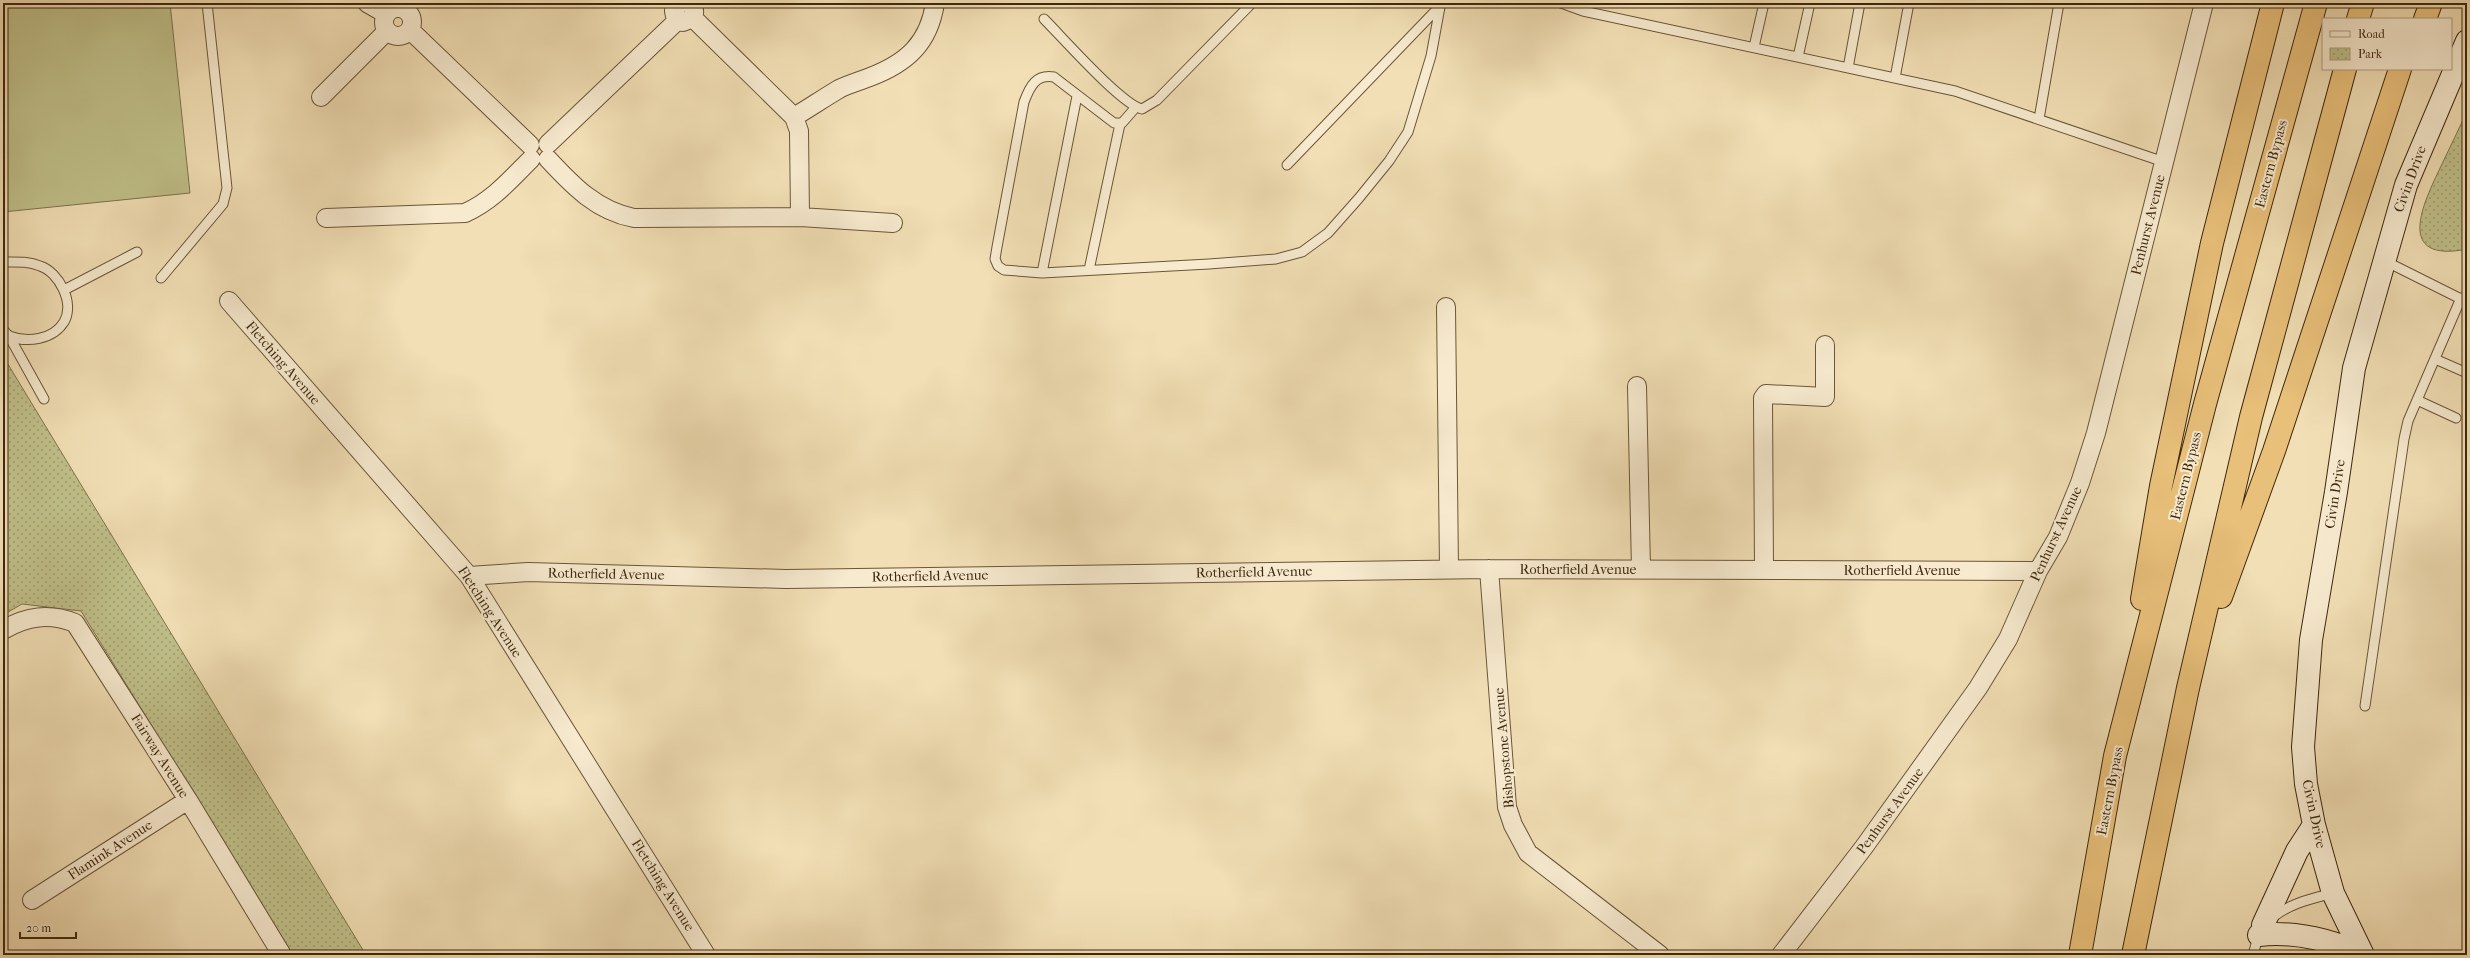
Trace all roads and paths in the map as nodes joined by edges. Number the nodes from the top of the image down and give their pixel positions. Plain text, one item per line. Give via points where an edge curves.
1 (207, 3) edge
2 (367, 3) edge
3 (935, 3) edge
4 (1252, 3) edge
5 (1561, 3) edge
6 (1764, 3) edge
7 (1810, 3) edge
8 (1860, 3) edge
9 (1909, 3) edge
10 (2059, 3) edge
11 (2204, 3) edge
12 (2273, 3) edge
13 (2316, 3) edge
14 (2363, 3) edge
15 (2420, 3) edge
16 (2431, 3) edge
17 (1440, 5) edge
18 (414, 8) edge
19 (687, 8) edge
20 (386, 14) junction
21 (2358, 18) edge
22 (2415, 18) edge
23 (2425, 18) edge
24 (1044, 19) dead end
25 (410, 30) junction
26 (387, 32) junction
27 (2467, 41) edge
28 (1754, 47) junction
29 (1798, 57) junction
30 (1848, 68) junction
31 (2345, 70) edge
32 (2400, 70) edge
33 (2405, 70) edge
34 (1895, 78) junction
35 (1077, 96) junction
36 (321, 97) dead end
37 (1136, 107) junction
38 (794, 117) junction
39 (2386, 117) junction
40 (2039, 119) junction
41 (1120, 124) junction
42 (530, 152) junction
43 (548, 152) junction
44 (2164, 162) junction
45 (1287, 165) dead end
46 (800, 217) junction
47 (326, 218) dead end
48 (893, 223) dead end
49 (137, 252) dead end
50 (2385, 261) junction
51 (3, 262) edge
52 (1089, 270) junction
53 (1042, 273) junction
54 (161, 278) dead end
55 (64, 290) junction
56 (2464, 300) edge
57 (229, 301) dead end
58 (1446, 307) dead end
59 (6, 333) edge
60 (1825, 345) dead end
61 (2435, 359) junction
62 (2467, 373) edge
63 (1637, 386) dead end
64 (44, 399) dead end
65 (2417, 400) junction
66 (2456, 418) dead end
67 (1449, 569) junction
68 (1489, 569) junction
69 (1641, 569) junction
70 (1764, 570) junction
71 (2038, 570) junction
72 (469, 576) junction
73 (3, 630) edge
74 (2188, 688) junction
75 (2365, 706) dead end
76 (2115, 756) junction
77 (188, 800) junction
78 (2314, 825) junction
79 (2333, 893) junction
80 (32, 900) dead end
81 (2260, 930) junction
82 (282, 955) edge
83 (706, 955) edge
84 (1660, 955) edge
85 (1781, 955) edge
86 (2080, 955) edge
87 (2133, 955) edge
88 (2253, 955) edge
89 (2363, 955) edge

1 - 54 lane via 227,188 223,204
2 - 20 street
3 - 38 street via 932,23 921,42 903,60 888,70 840,89
4 - 37 lane via 1157,100 1142,109
5 - 28 lane via 1583,11
6 - 28 lane
7 - 29 lane
8 - 30 lane
9 - 34 lane
10 - 40 lane
11 - 44 street, Penhurst Avenue
12 - 76 highway via 2212,243 2160,486
13 - 76 highway, Eastern Bypass via 2205,404
14 - 21 highway
15 - 22 highway
16 - 23 highway
17 - 45 lane
17 - 52 lane via 1421,96 1408,132 1364,193 1323,237 1302,252 1276,259
18 - 20 street via 397,7
18 - 25 street
19 - 38 street
19 - 43 street
20 - 26 street via 384,26
24 - 37 lane
25 - 26 street via 399,36
25 - 42 street
26 - 36 street
27 - 50 main road, Civin Drive via 2406,186
28 - 29 lane
29 - 30 lane
30 - 34 lane
31 - 74 highway via 2251,417
32 - 39 highway
33 - 39 highway
34 - 40 lane via 1955,91
35 - 41 lane via 1114,123
35 - 53 lane
35 - 53 lane via 1054,77 1046,76 1038,78 1030,86 1024,102 995,259 998,266 1004,270
37 - 41 lane
38 - 46 street via 799,131
39 - 74 highway via 2274,451
40 - 44 lane
41 - 52 lane
42 - 43 street via 540,163
42 - 47 street via 496,195 482,206 465,213
43 - 46 street via 579,192 619,215 634,218
44 - 71 street, Penhurst Avenue via 2098,425 2080,483 2058,537
46 - 48 street
49 - 55 lane
50 - 56 lane
50 - 78 main road, Civin Drive via 2354,368 2311,640 2303,747 2306,784
51 - 55 lane via 23,262 41,266 56,277
52 - 53 lane
55 - 59 lane via 67,307 64,321 52,334 32,340 20,340
56 - 61 lane
57 - 72 street, Fletching Avenue
58 - 67 street
59 - 64 lane
60 - 70 street via 1825,397 1766,394 1763,398
61 - 62 lane
61 - 65 lane
63 - 69 street
65 - 66 lane
65 - 75 lane via 2404,439
67 - 68 street, Rotherfield Avenue
67 - 72 street, Rotherfield Avenue via 786,578 528,572
68 - 69 street, Rotherfield Avenue
68 - 84 street, Bishopstone Avenue via 1507,807 1513,825 1528,853
69 - 70 street, Rotherfield Avenue
70 - 71 street, Rotherfield Avenue
71 - 85 street, Penhurst Avenue via 2008,639 1978,688 1864,848
72 - 83 street, Fletching Avenue
73 - 77 street, Fairway Avenue via 33,616 58,617 75,623
74 - 87 highway
76 - 86 highway, Eastern Bypass
77 - 80 street, Flamink Avenue
77 - 82 street, Fairway Avenue
78 - 79 main road, Civin Drive
78 - 81 main road via 2291,863
79 - 81 lane via 2284,908
79 - 89 main road, Civin Drive
81 - 88 lane
81 - 89 main road via 2312,936

